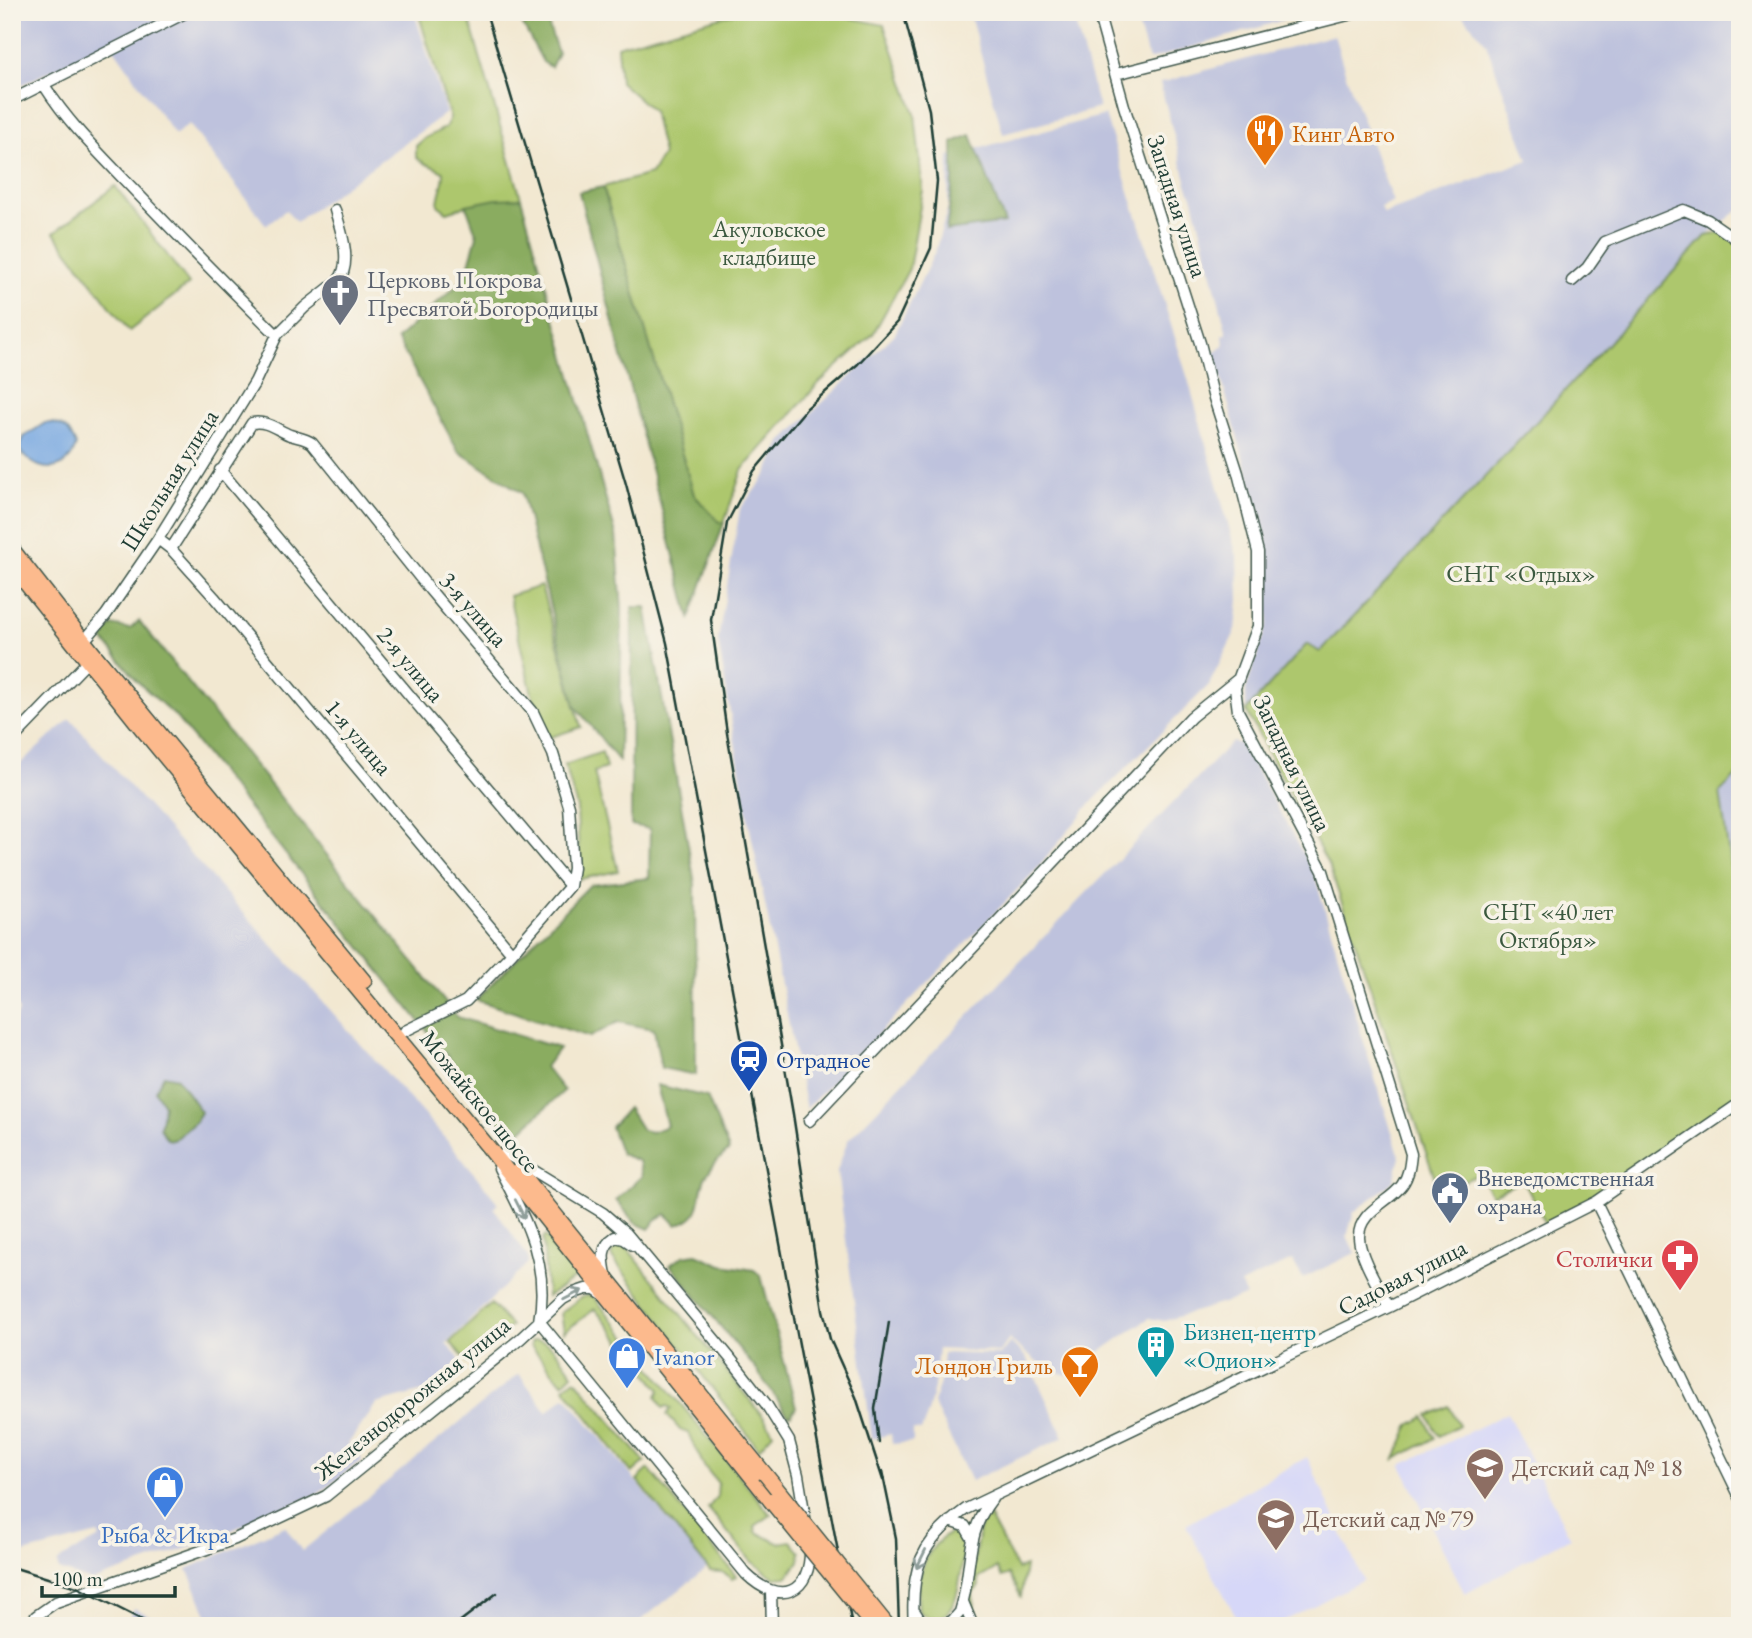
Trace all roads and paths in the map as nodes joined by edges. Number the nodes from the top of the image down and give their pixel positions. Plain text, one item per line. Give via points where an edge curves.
1 (187, 12) edge
2 (1098, 12) edge
3 (1360, 12) edge
4 (1116, 74) junction
5 (44, 85) junction
6 (12, 100) edge
7 (335, 209) dead end
8 (1740, 242) edge
9 (1572, 281) dead end
10 (277, 335) junction
11 (220, 470) junction
12 (158, 539) junction
13 (12, 549) edge
14 (171, 549) junction
15 (12, 566) edge
16 (81, 637) junction
17 (91, 658) junction
18 (1238, 679) junction
19 (12, 740) edge
20 (570, 886) junction
21 (512, 953) junction
22 (405, 1031) junction
23 (1740, 1103) edge
24 (809, 1121) dead end
25 (489, 1148) junction
26 (505, 1153) junction
27 (1596, 1202) junction
28 (642, 1251) junction
29 (606, 1276) junction
30 (611, 1299) junction
31 (1389, 1307) junction
32 (540, 1321) junction
33 (1740, 1497) edge
34 (992, 1499) junction
35 (950, 1521) junction
36 (972, 1538) junction
37 (771, 1592) junction
38 (963, 1602) junction
39 (913, 1606) junction
40 (946, 1625) edge
41 (28, 1626) edge
42 (772, 1626) edge
43 (873, 1626) edge
44 (888, 1626) edge
45 (914, 1626) edge
46 (931, 1626) edge
47 (973, 1626) edge

1 - 5 street
2 - 4 street, Западная улица
3 - 4 street
4 - 18 street, Западная улица via 1258,552 1258,626
5 - 6 street
5 - 10 street via 89,144
7 - 10 street, Школьная улица via 344,274
8 - 9 street via 1728,231 1681,209 1605,242
10 - 12 street, Школьная улица via 256,382
11 - 14 street
11 - 20 street, 2-я улица
11 - 20 street, 3-я улица via 252,423 270,424 312,443 526,701 553,754 569,806
12 - 14 street, 1-я улица
12 - 16 street, Школьная улица via 106,615
13 - 16 main road, Можайское шоссе
14 - 21 street, 1-я улица
15 - 17 main road, Можайское шоссе
16 - 17 main road, Можайское шоссе
17 - 19 street
17 - 22 main road, Можайское шоссе
17 - 25 main road, Можайское шоссе
18 - 24 street via 1191,717
18 - 31 street, Западная улица via 1238,711 1323,871 1411,1154 1409,1173 1401,1187 1364,1218 1359,1236
20 - 21 street
21 - 22 street via 466,1001
22 - 26 main road, Можайское шоссе
23 - 27 street, Садовая улица
25 - 30 main road, Можайское шоссе
25 -> 32 street via 531,1232 541,1267
26 - 28 street via 603,1213
26 - 29 main road, Можайское шоссе
27 - 31 street, Садовая улица
27 - 33 street
28 - 29 street via 615,1237 606,1243 602,1255
28 - 37 street via 766,1404 789,1441 810,1558 800,1586 785,1593
29 - 44 main road, Можайское шоссе, bridge
32 -> 30 street, Железнодорожная улица via 574,1293 595,1289
30 - 43 main road, Можайское шоссе, bridge
31 - 34 street, Садовая улица
32 - 37 street via 746,1574
32 - 41 street, Железнодорожная улица via 326,1496 235,1539 56,1602
34 - 35 street, Садовая улица
34 - 36 street
35 - 36 street via 965,1525
35 -> 39 street, Садовая улица via 917,1564
36 - 38 street
37 - 42 street
38 - 40 street via 956,1618
38 - 47 street
39 - 45 street, Садовая улица
39 - 46 street via 917,1616

